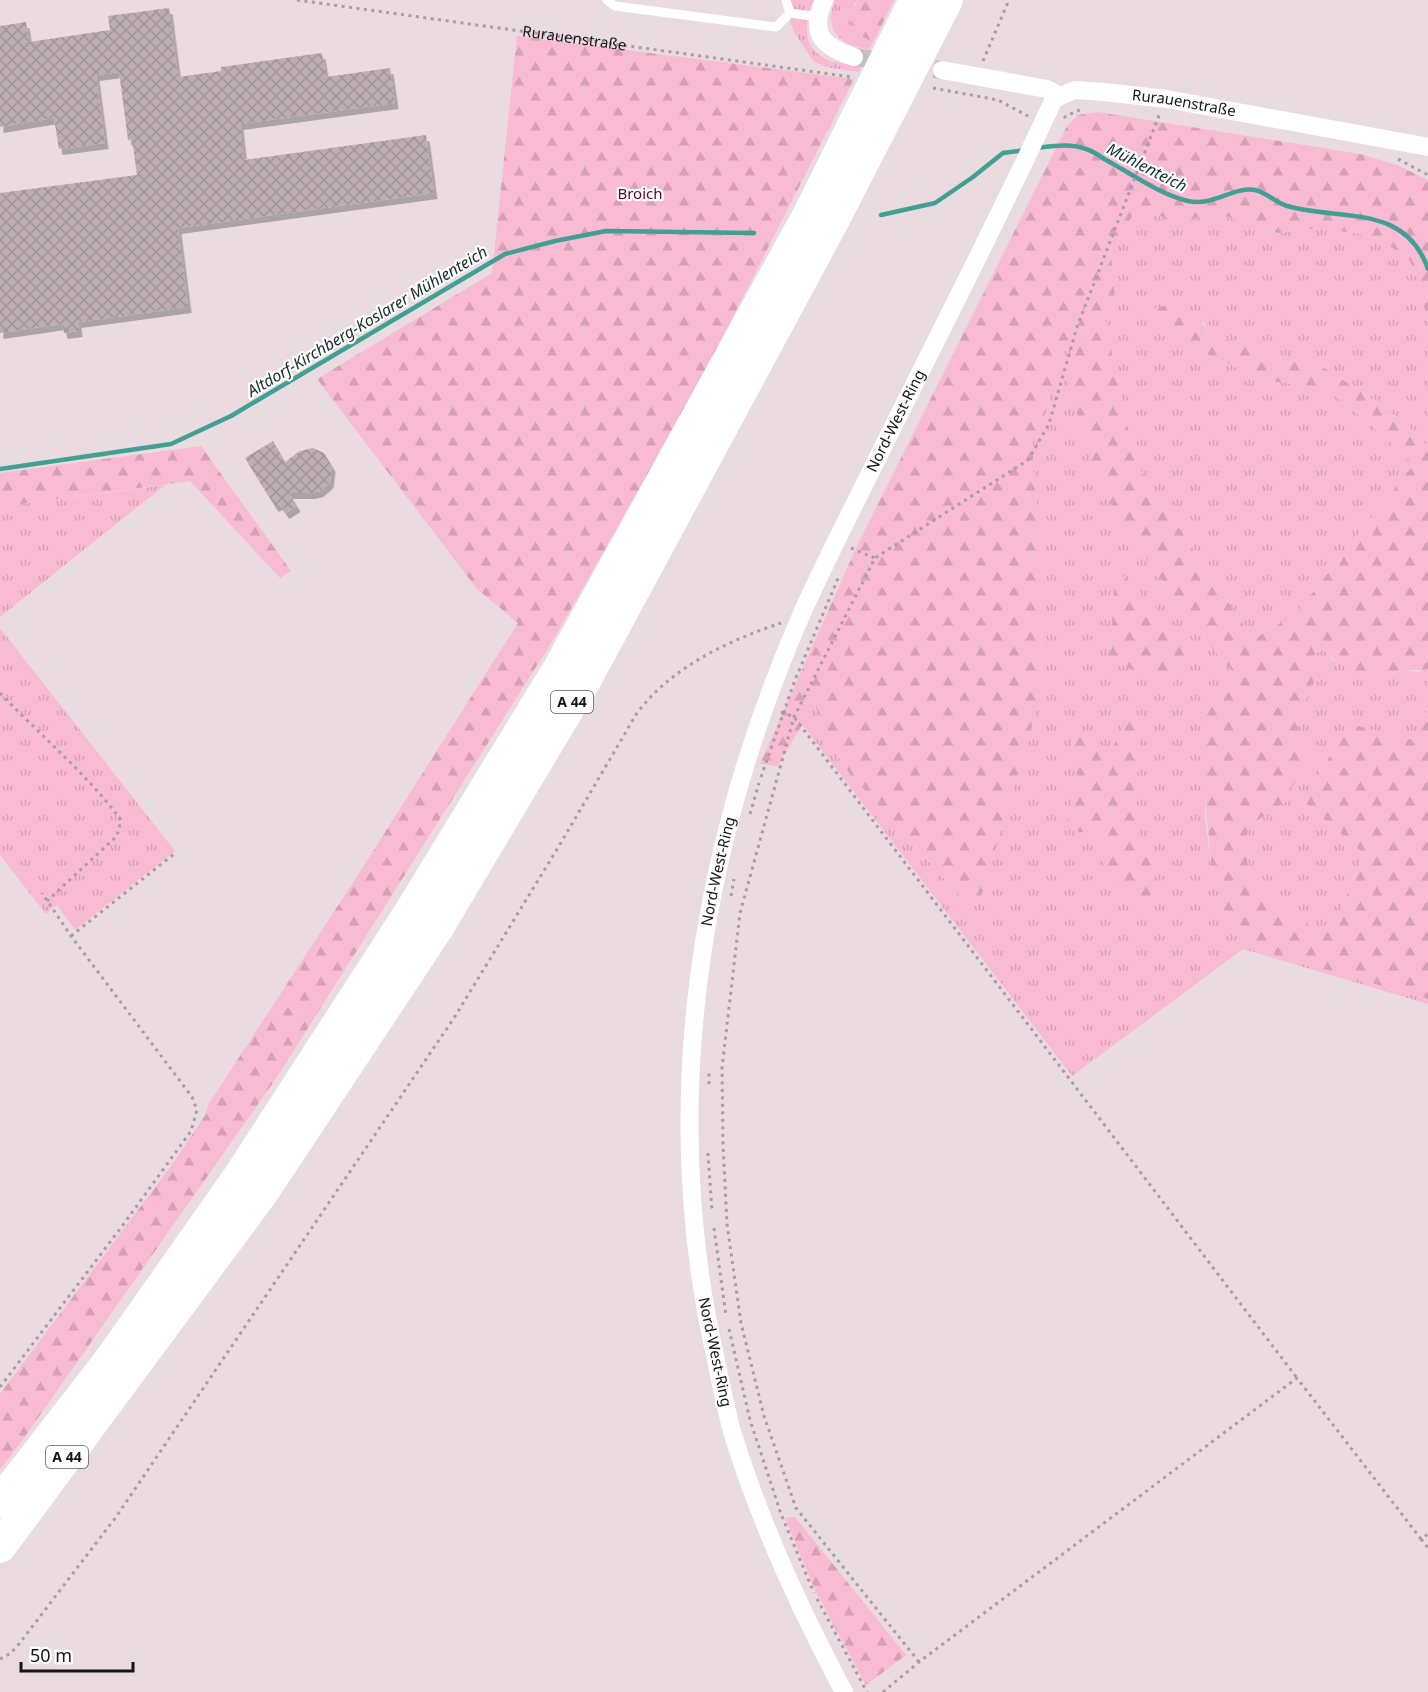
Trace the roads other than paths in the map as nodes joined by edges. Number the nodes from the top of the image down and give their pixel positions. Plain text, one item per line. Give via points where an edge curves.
1 (608, 0) edge
2 (786, 0) edge
3 (915, 0) edge
4 (947, 0) edge
5 (822, 9) edge
6 (790, 13) junction
7 (854, 57) tunnel mouth
8 (942, 70) tunnel mouth
9 (1060, 96) junction
10 (1428, 147) edge
11 (0, 1502) edge
12 (0, 1547) edge
13 (844, 1692) edge

1 - 6 lane via 615,6 776,27
2 - 6 lane
3 - 11 highway, A 44 via 809,214 553,678 410,912 240,1175 112,1357
4 - 12 highway, A 44 via 831,225 586,679 437,929 263,1192
5 - 6 lane
5 - 7 street via 822,39 832,50
8 - 9 street, Rurauenstraße via 1047,89
9 - 10 street, Rurauenstraße via 1075,90
9 - 13 street, Nord-West-Ring via 1053,101 1049,127 1034,142 1013,183 803,612 774,709 745,767 725,836 696,989 690,1121 695,1236 712,1343 733,1434 767,1529 807,1621

